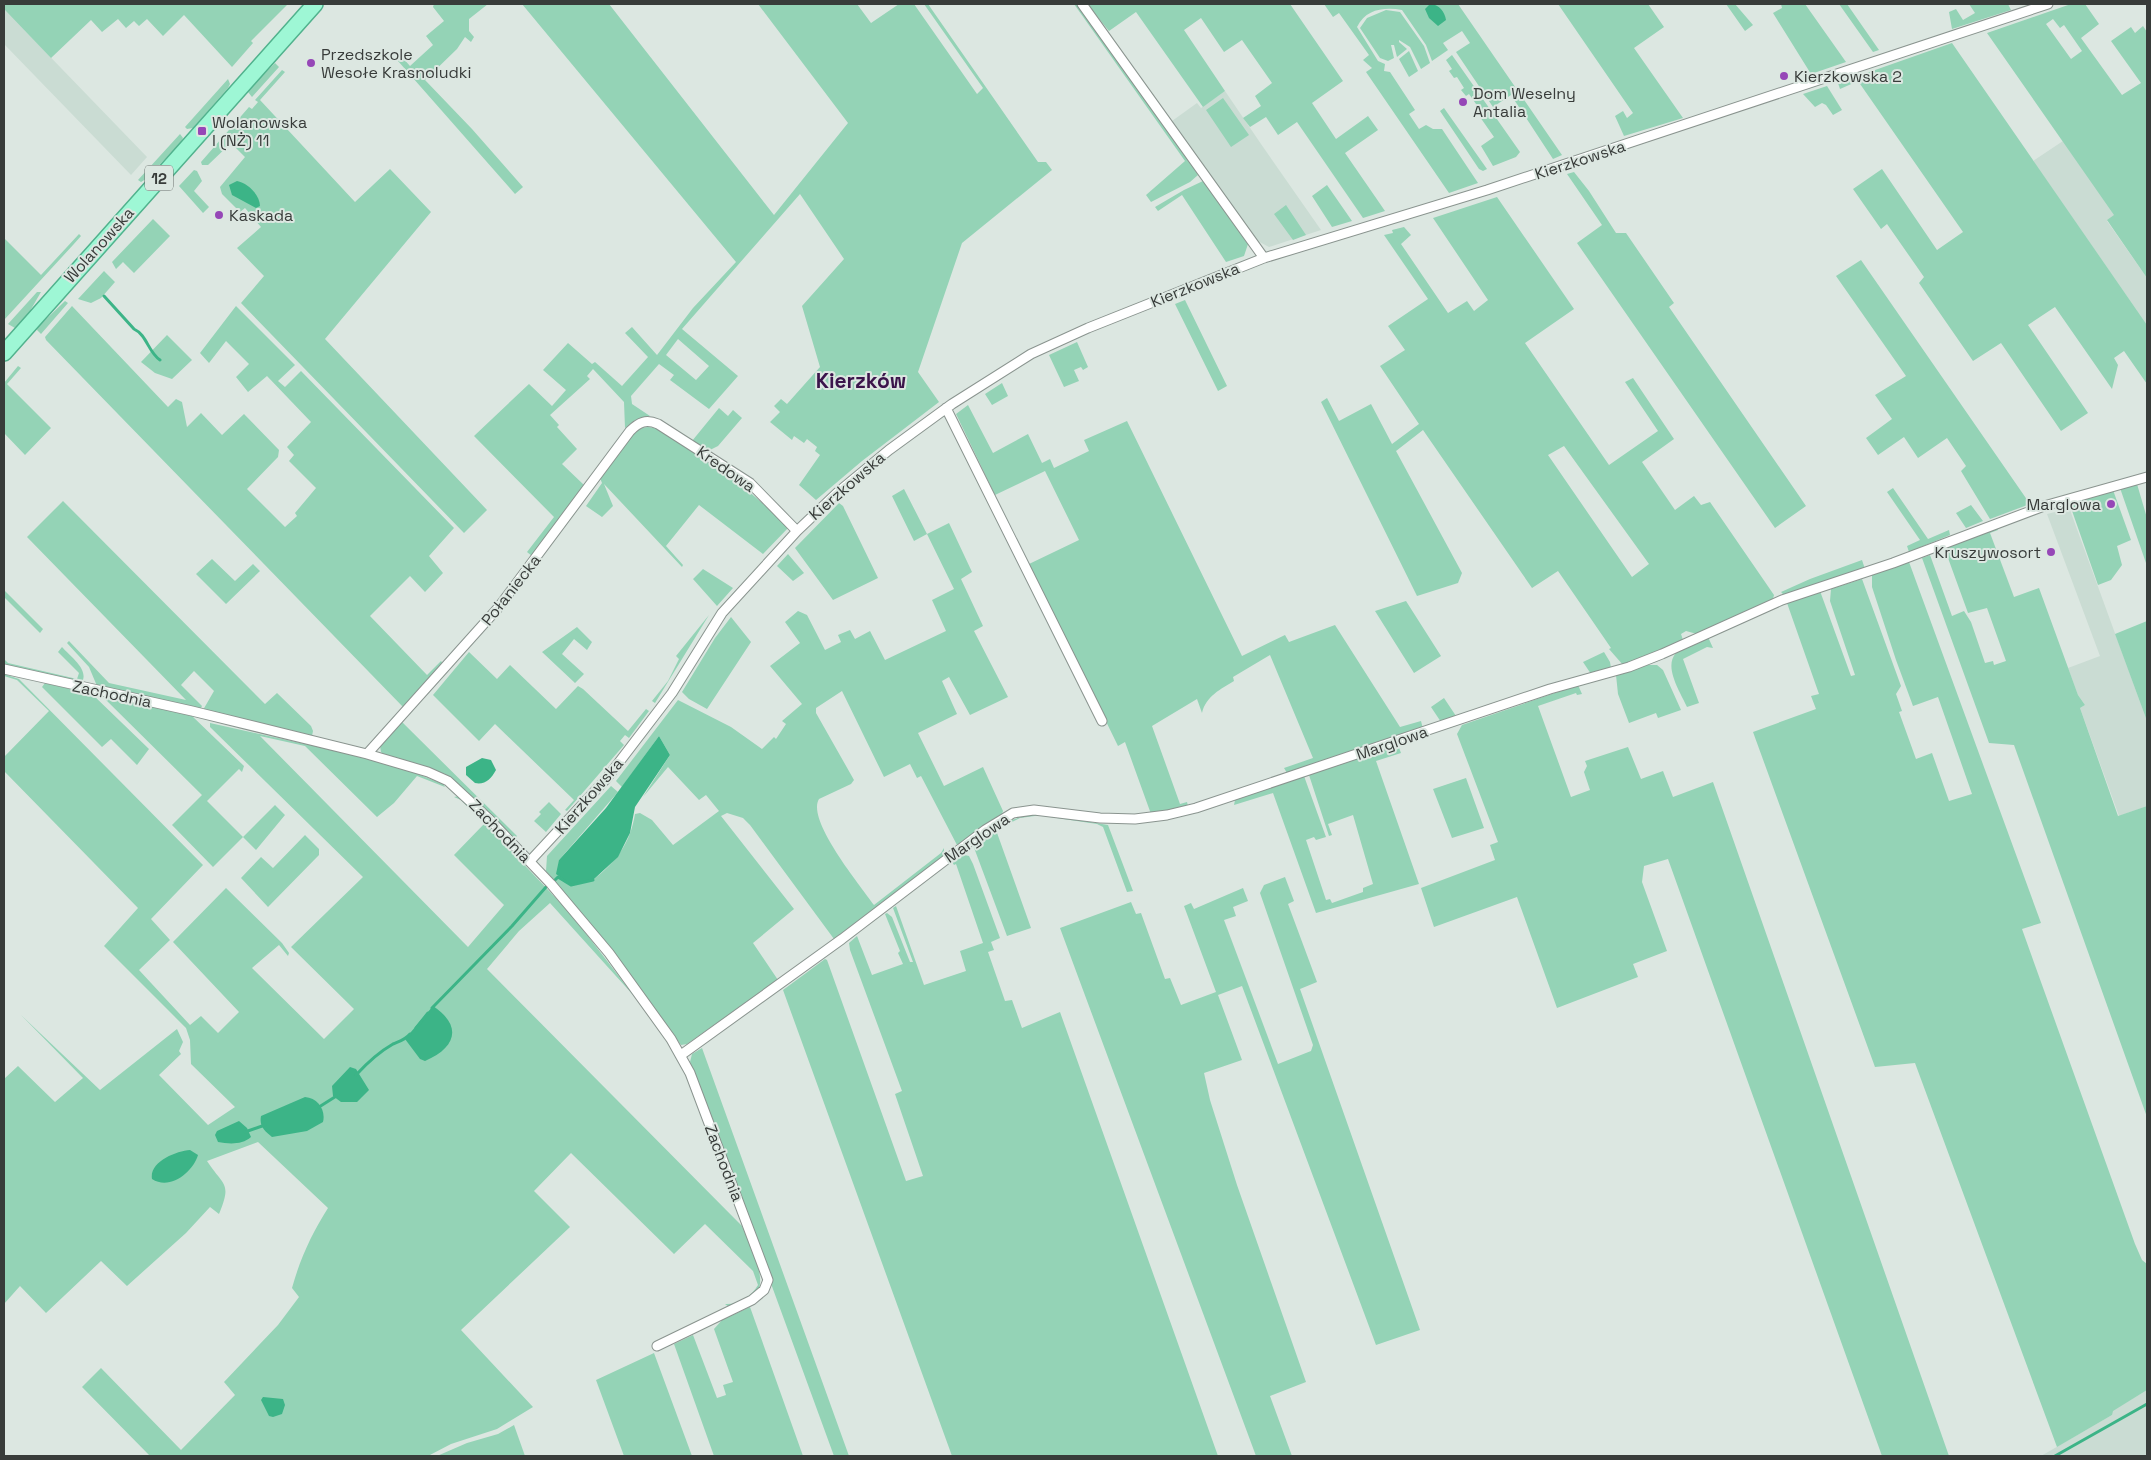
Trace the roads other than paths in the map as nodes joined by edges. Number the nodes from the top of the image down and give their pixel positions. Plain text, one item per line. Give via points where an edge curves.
1 (315, 4) edge
2 (1082, 4) edge
3 (2048, 4) edge
4 (1264, 258) junction
5 (4, 353) edge
6 (946, 408) junction
7 (646, 421) joint
8 (2147, 477) edge
9 (797, 531) junction
10 (4, 669) edge
11 (1102, 721) dead end
12 (367, 754) junction
13 (530, 861) junction
14 (681, 1054) junction
15 (657, 1346) dead end

1 - 5 main road, Wolanowska / 12
2 - 4 street
3 - 4 street, Kierzkowska via 1487,190
4 - 6 street, Kierzkowska via 1048,345
6 - 9 street, Kierzkowska via 859,473
6 - 11 street
7 - 9 street, Kredowa via 658,424 750,483
7 - 12 street, Połaniecka via 630,431 498,608
8 - 14 street, Marglowa via 2044,506 1893,563 1782,600 1629,667 1188,810 1122,819 1034,810 1013,813 985,830 842,939
9 - 13 street, Kierzkowska via 722,613 672,693 607,778
10 - 12 street, Zachodnia
12 - 13 street, Zachodnia via 448,781
13 - 14 street, Zachodnia via 609,953
14 - 15 street, Zachodnia via 768,1280 764,1290 752,1300

